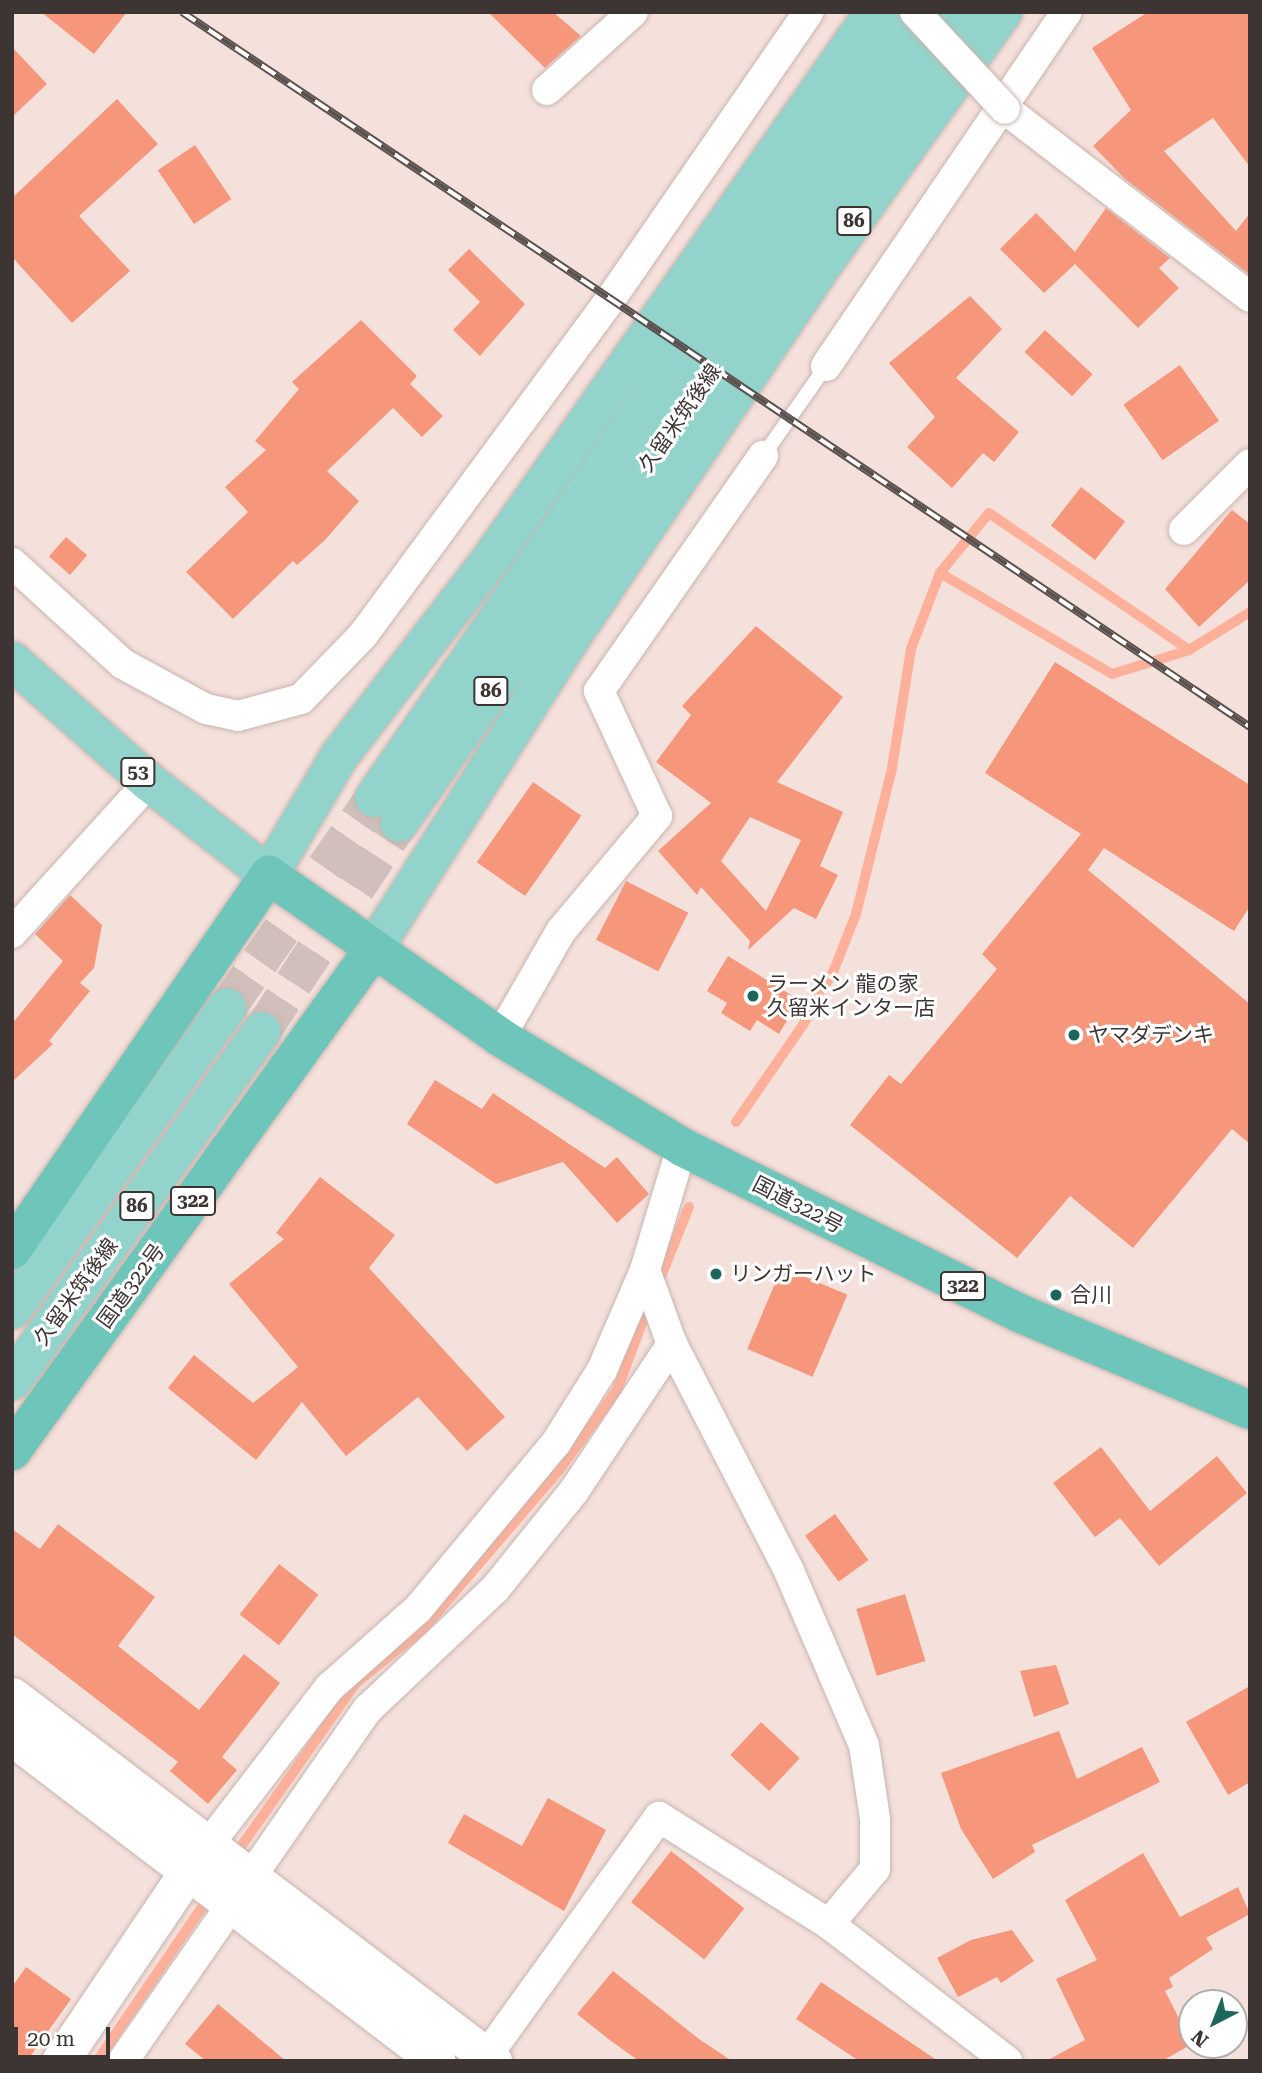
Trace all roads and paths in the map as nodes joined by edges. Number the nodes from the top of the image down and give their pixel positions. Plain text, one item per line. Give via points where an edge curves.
1 (633, 12) edge
2 (809, 12) edge
3 (874, 12) edge
4 (916, 12) edge
5 (961, 12) edge
6 (1003, 12) edge
7 (1067, 12) edge
8 (547, 90) dead end
9 (1005, 109) junction
10 (1250, 297) edge
11 (826, 366) joint
12 (763, 457) joint
13 (1250, 464) edge
14 (1184, 530) dead end
15 (12, 563) edge
16 (12, 661) edge
17 (149, 782) junction
18 (269, 875) junction
19 (12, 933) edge
20 (373, 950) junction
21 (227, 1008) tunnel mouth
22 (262, 1031) tunnel mouth
23 (500, 1037) junction
24 (682, 1147) junction
25 (12, 1250) edge
26 (645, 1270) junction
27 (12, 1310) edge
28 (673, 1344) junction
29 (12, 1381) edge
30 (1250, 1410) edge
31 (12, 1451) edge
32 (12, 1696) edge
33 (12, 1737) edge
34 (201, 1862) junction
35 (238, 1890) junction
36 (829, 1924) junction
37 (487, 2059) edge
38 (60, 2061) edge
39 (123, 2061) edge
40 (437, 2061) edge
41 (1007, 2061) edge

1 - 8 street
2 - 15 street via 610,300 363,635 301,699 238,716 206,709 123,664
3 - 18 main road via 493,556 340,755
4 - 5 main road, 久留米筑後線 / 86 via 386,811
4 - 9 street, bridge
6 - 20 main road, 86 via 818,272 577,629
7 - 9 street
9 - 10 street
9 - 11 street
11 - 12 lane
12 - 23 street via 599,691 657,816 561,931
13 - 14 street
16 - 17 main road, 53
17 - 18 main road, 53
17 - 19 street
18 - 20 highway, 国道322号 / 322
18 - 25 highway
20 - 23 highway, 国道322号 / 322
20 - 31 highway, 国道322号 / 322
21 - 27 main road, 久留米筑後線 / 86
22 - 29 main road, 久留米筑後線 / 86
23 - 24 highway, 国道322号 / 322
24 - 26 street
24 - 30 highway, 国道322号 / 322 via 1019,1313
26 - 28 street
26 - 34 street via 602,1370 556,1443 418,1609 330,1687
28 - 35 street via 574,1491 495,1589 368,1709
28 - 36 street via 789,1571 864,1745 875,1819 875,1869
32 - 34 street
33 - 34 street
34 - 35 street
34 - 38 street
35 - 37 street
35 - 39 street
35 - 40 street
36 - 37 street via 659,1816
36 - 41 street

